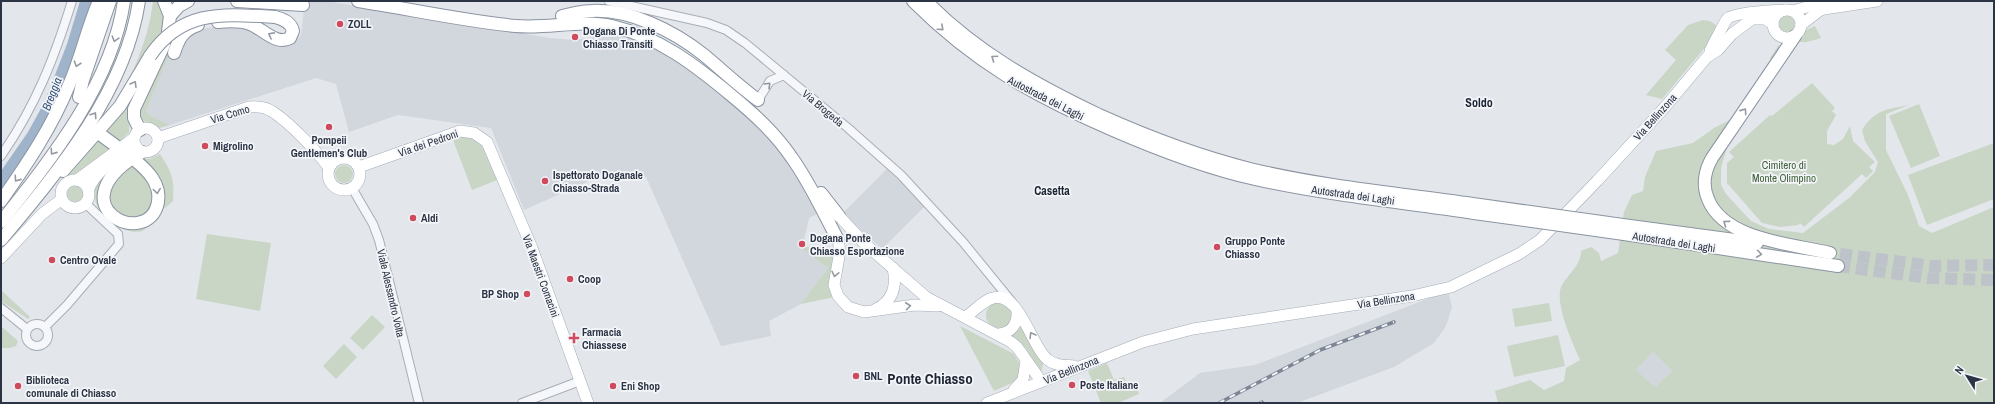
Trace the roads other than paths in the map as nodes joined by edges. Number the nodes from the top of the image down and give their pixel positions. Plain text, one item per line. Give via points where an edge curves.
1 (72, 1) edge
2 (99, 1) edge
3 (110, 1) edge
4 (124, 1) edge
5 (139, 1) edge
6 (164, 1) edge
7 (188, 1) edge
8 (237, 1) edge
9 (358, 1) edge
10 (400, 1) edge
11 (609, 1) edge
12 (913, 1) edge
13 (926, 1) edge
14 (1828, 1) edge
15 (1877, 1) edge
16 (303, 5) dead end
17 (1789, 11) junction
18 (170, 16) junction
19 (562, 16) junction
20 (1773, 24) junction
21 (1801, 25) junction
22 (1724, 26) junction
23 (168, 31) dead end
24 (1734, 31) junction
25 (1795, 36) junction
26 (164, 45) dead end
27 (174, 53) dead end
28 (1707, 58) junction
29 (784, 75) junction
30 (79, 97) dead end
31 (758, 100) joint
32 (1100, 120) junction
33 (137, 134) junction
34 (101, 136) dead end
35 (158, 138) junction
36 (116, 146) dead end
37 (313, 148) junction
38 (492, 150) joint
39 (139, 154) junction
40 (1, 156) edge
41 (341, 158) junction
42 (359, 167) junction
43 (330, 168) junction
44 (77, 180) junction
45 (352, 188) junction
46 (88, 191) junction
47 (62, 199) junction
48 (1, 201) edge
49 (85, 203) junction
50 (21, 216) junction
51 (839, 216) joint
52 (1, 222) edge
53 (1, 240) edge
54 (838, 240) joint
55 (1, 258) edge
56 (893, 268) junction
57 (996, 282) junction
58 (989, 300) junction
59 (941, 306) junction
60 (1015, 307) junction
61 (1, 308) edge
62 (875, 310) junction
63 (965, 317) junction
64 (45, 327) junction
65 (986, 328) junction
66 (27, 329) junction
67 (998, 334) junction
68 (1046, 358) junction
69 (1026, 361) junction
70 (1077, 367) junction
71 (580, 381) junction
72 (1042, 381) junction
73 (1008, 394) junction
74 (419, 403) edge
75 (522, 403) edge
76 (588, 403) edge
77 (987, 403) edge

1 - 40 street via 44,83
2 -> 48 highway via 61,104 44,138
3 - 30 highway via 85,71
4 -> 52 highway via 113,45 90,95 57,147
50 -> 5 highway via 67,155 112,85 129,44
6 - 18 highway
7 - 18 highway
8 - 16 highway
9 - 54 highway via 515,26 580,23 619,28 652,39 703,72 758,118 793,159
10 - 19 highway via 509,18
11 - 29 street, Via Brogeda via 720,28 745,43
12 -> 32 highway, Autostrada dei Laghi via 953,39 997,71 1046,100
32 -> 13 highway, Autostrada dei Laghi via 1006,66 964,35
14 - 17 main road, Via Bellinzona
15 - 21 main road via 1824,9
17 - 20 main road via 1776,16
17 - 21 main road via 1799,17
17 - 22 main road, Via Bellinzona via 1758,11 1731,16 1727,18
18 - 23 highway
19 - 31 highway via 602,11 621,14 658,27 699,51
19 - 51 highway via 599,17 631,24 684,48 780,130 803,161 826,202
20 - 24 main road, Via Bellinzona via 1765,19 1752,19
20 - 25 main road via 1774,31 1781,37
21 - 25 main road
22 - 24 main road
22 - 28 main road, Via Bellinzona
24 - 28 main road, Via Bellinzona via 1718,50
32 -> 25 highway, Autostrada dei Laghi, bridge via 1175,156 1254,179 1304,188 1836,258 1733,228 1714,211 1705,188 1706,173 1712,158
26 - 33 highway via 134,109
50 -> 27 highway, bridge via 106,124 130,91 150,56 170,34 183,25 199,18 226,14 275,17 291,25 293,32 290,38 284,40 245,22 207,23 192,27 183,33
28 - 70 main road, Via Bellinzona via 1597,181 1540,240 1519,254 1451,287 1412,296 1192,329 1142,342
31 -> 29 street via 770,81
29 - 57 street, Via Brogeda via 901,174
33 - 35 main road via 151,129
33 - 39 main road via 135,145
33 - 44 main road
34 - 36 highway
35 - 37 main road, Via Como via 256,106 272,111
35 - 39 main road via 155,149
37 - 41 main road, Via Como
37 - 43 main road, Via Como
38 - 42 main road, Via dei Pedroni via 481,137 460,131
38 - 71 main road, Via Maestri Comacini via 532,248
39 -> 39 highway via 154,181 158,201 154,212 146,218 139,222 127,223 115,219 107,211 104,192 108,180 119,167
39 - 46 main road via 123,156 98,174
41 - 42 main road via 350,159
41 - 43 main road
42 - 45 main road via 359,181
43 - 45 main road via 329,178 334,186
44 - 46 main road via 85,185
44 - 47 main road via 71,180 64,185 61,191
45 - 74 street, Viale Alessandro Volta via 379,240
46 - 49 main road
47 - 49 main road via 72,207
47 - 55 main road via 42,214
49 - 64 street via 118,234 119,244
50 - 53 highway
51 - 56 main road via 865,244
54 -> 62 main road via 840,251 834,279 838,296 854,310
56 - 59 main road via 926,297
56 - 62 main road via 893,292 888,301
57 - 58 street via 997,290
57 - 60 street, Via Brogeda
58 - 60 main road via 1005,298
58 - 63 main road
58 - 65 main road via 982,314
62 -> 59 main road via 921,305
59 - 63 main road
60 - 67 main road via 1017,320 1014,327 1008,332
68 -> 60 main road
61 - 66 street
63 - 65 main road
64 - 66 street via 36,324
64 - 66 street via 48,338 44,344 37,347 26,339
65 - 67 main road
67 - 69 main road via 1017,347
68 - 70 main road via 1060,366
68 - 72 main road via 1046,375
69 - 72 main road
69 - 73 main road via 1023,380
70 - 72 main road, Via Bellinzona
71 - 75 street
71 - 76 main road, Via Maestri Comacini
72 - 73 main road, Via Bellinzona
73 - 77 main road, Via Bellinzona

